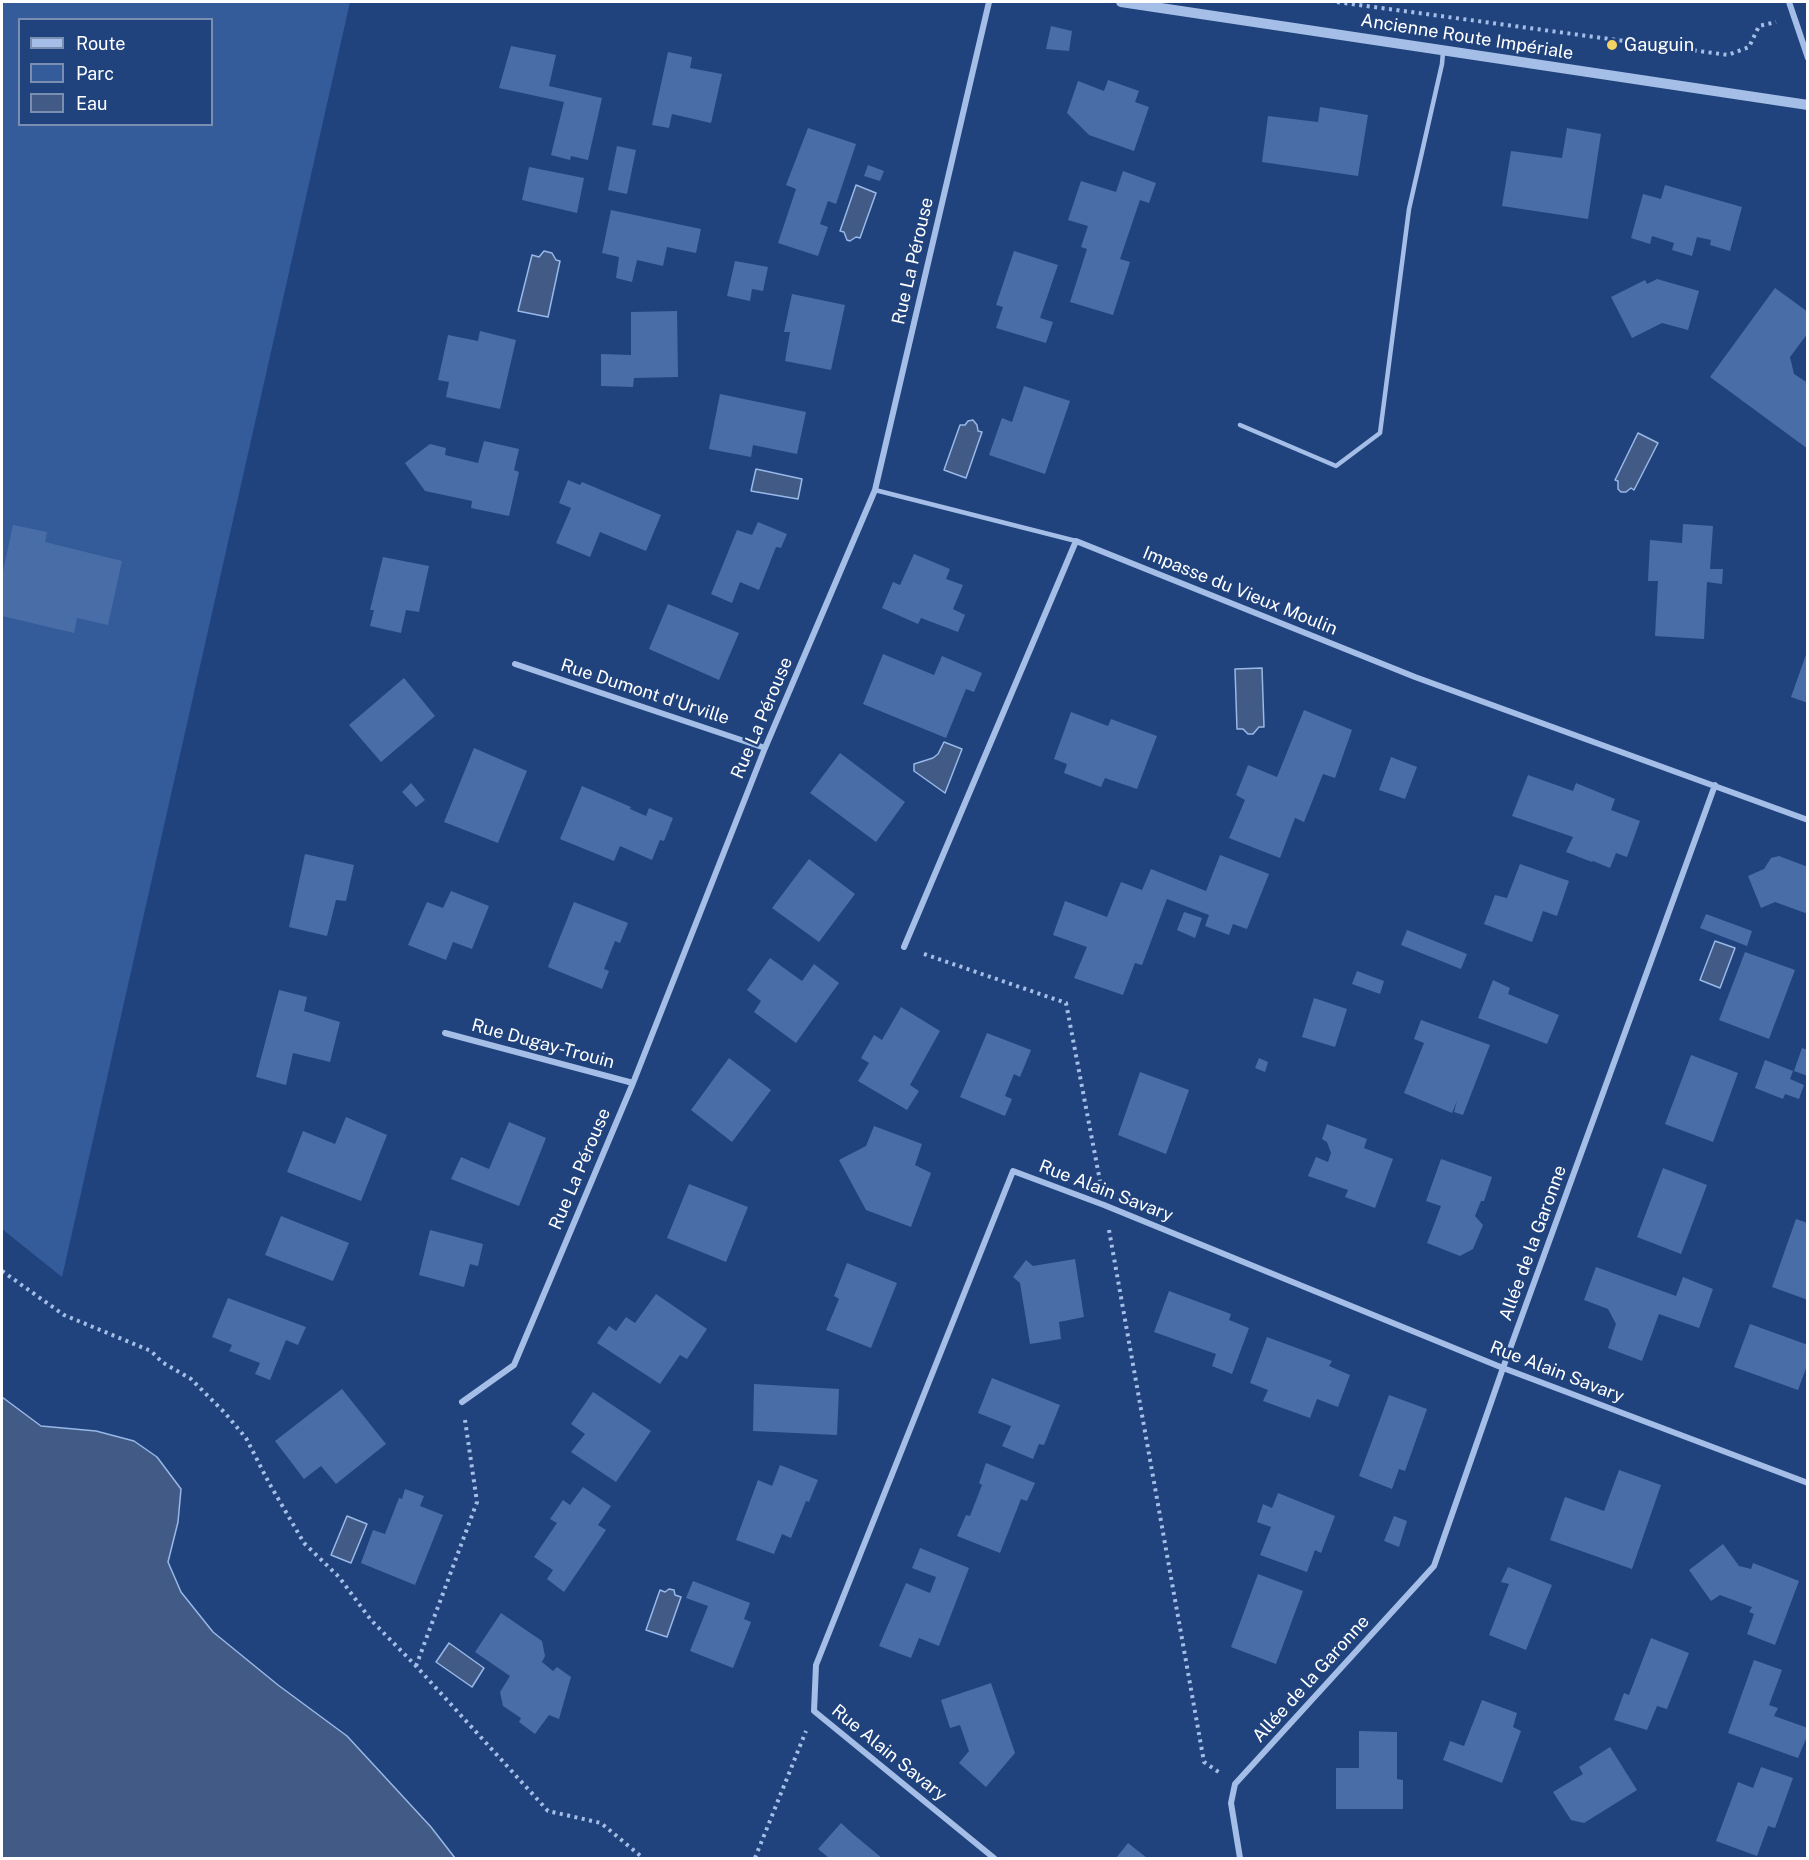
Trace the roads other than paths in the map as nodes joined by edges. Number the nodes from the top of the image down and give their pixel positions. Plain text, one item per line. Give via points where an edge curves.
1 (989, 2) edge
2 (1121, 2) edge
3 (1789, 2) edge
4 (1443, 50) junction
5 (1808, 58) edge
6 (1808, 105) edge
7 (1240, 425) dead end
8 (875, 490) junction
9 (1076, 541) junction
10 (515, 664) dead end
11 (765, 748) junction
12 (1715, 785) junction
13 (1808, 820) edge
14 (904, 947) road end
15 (445, 1033) dead end
16 (633, 1083) junction
17 (1503, 1368) junction
18 (462, 1402) road end
19 (1808, 1483) edge
20 (994, 1858) edge
21 (1240, 1858) edge

1 - 8 street, Rue La Pérouse
2 - 4 street, Ancienne Route Impériale
3 - 5 street
4 - 6 street, Ancienne Route Impériale
4 - 7 lane via 1409,209 1380,433 1336,466
8 - 9 lane
8 - 11 street, Rue La Pérouse
9 - 12 street, Impasse du Vieux Moulin via 1415,676
9 - 14 street
10 - 11 street, Rue Dumont d'Urville
11 - 16 street, Rue La Pérouse
12 - 13 street, Impasse du Vieux Moulin
12 - 17 street, Allée de la Garonne
15 - 16 street, Rue Dugay-Trouin
16 - 18 street, Rue La Pérouse via 514,1365
17 - 19 street, Rue Alain Savary
17 - 20 street, Rue Alain Savary via 1104,1205 1013,1172 816,1665 814,1711
17 - 21 street, Allée de la Garonne via 1434,1566 1235,1784 1232,1803

